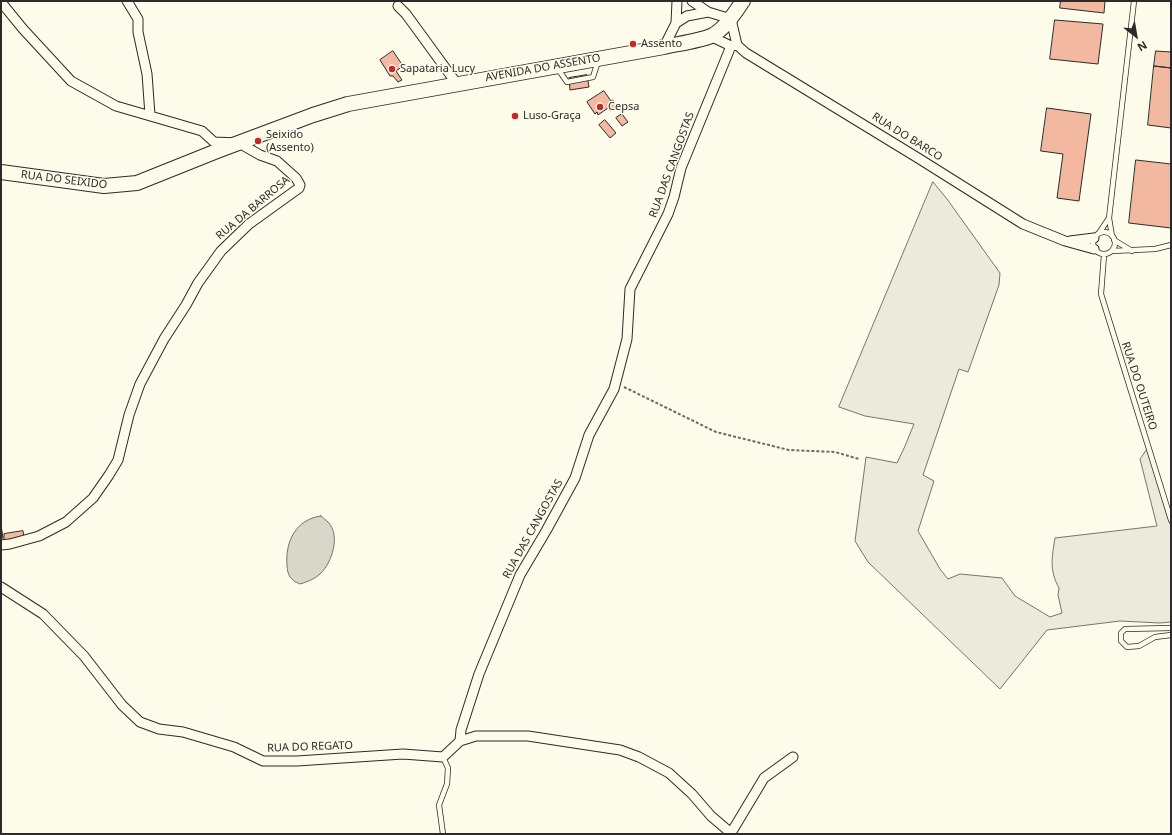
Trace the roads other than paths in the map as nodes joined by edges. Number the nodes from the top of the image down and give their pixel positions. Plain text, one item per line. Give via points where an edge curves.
1 (127, 1) edge
2 (677, 1) edge
3 (692, 1) edge
4 (742, 1) edge
5 (1134, 1) edge
6 (1, 2) edge
7 (398, 6) dead end
8 (708, 12) junction
9 (731, 19) junction
10 (676, 23) junction
11 (710, 36) junction
12 (734, 46) junction
13 (664, 47) junction
14 (457, 84) junction
15 (150, 115) junction
16 (239, 143) junction
17 (1, 172) edge
18 (1109, 218) junction
19 (1096, 236) junction
20 (1113, 238) junction
21 (1068, 242) junction
22 (1171, 246) edge
23 (1094, 249) junction
24 (1112, 251) junction
25 (1132, 251) junction
26 (1104, 254) junction
27 (1171, 520) edge
28 (1, 545) edge
29 (1, 587) edge
30 (1171, 628) edge
31 (1171, 635) edge
32 (460, 741) junction
33 (443, 757) junction
34 (793, 757) dead end
35 (444, 834) edge
36 (732, 834) edge

1 - 15 street via 138,19 138,32 147,74
2 - 10 street
3 - 8 street
4 - 9 main road
5 - 18 lane
6 - 15 street, RUA DA BARROSA via 71,81 116,106
7 - 14 street
8 - 9 street
8 - 10 street via 687,16
9 - 11 main road
9 - 12 street
10 - 13 street
11 - 12 street, RUA DO BARCO
11 - 13 main road, AVENIDA DO ASSENTO
12 - 21 street, RUA DO BARCO via 1023,224
12 - 32 street, RUA DAS CANGOSTAS via 681,168 668,214 630,290 627,339 614,389 590,434 575,478 520,574 479,674 461,730
13 - 14 main road, AVENIDA DO ASSENTO
14 - 16 main road, AVENIDA DO ASSENTO via 348,104
15 - 16 street, RUA DA BARROSA via 202,131 214,142
16 - 17 main road, RUA DO SEIXIDO via 130,184 104,186
16 - 28 street, RUA DA BARROSA via 277,161 296,178 300,188 249,224 221,251 198,283 164,338 140,384 118,460 93,498 66,522 53,529 39,536
18 - 19 lane
18 - 20 lane
19 - 20 lane via 1106,232
19 - 21 street
19 - 23 lane via 1092,242
20 - 24 lane
20 - 25 lane
21 - 23 street, RUA DO BARCO
22 - 25 lane
23 - 26 lane
24 - 25 lane
24 - 26 lane
26 - 27 lane, RUA DO OUTEIRO via 1101,294
29 - 33 street, RUA DO REGATO via 43,614 84,656 122,705 140,722 234,747 263,761 297,762 403,754
30 - 31 lane via 1125,629 1121,633 1121,641 1127,647 1139,646 1155,637
32 - 33 street
32 - 36 street via 476,736 528,736 620,750 669,773
33 - 35 lane via 448,768 447,784 439,805
34 - 36 street via 764,778

